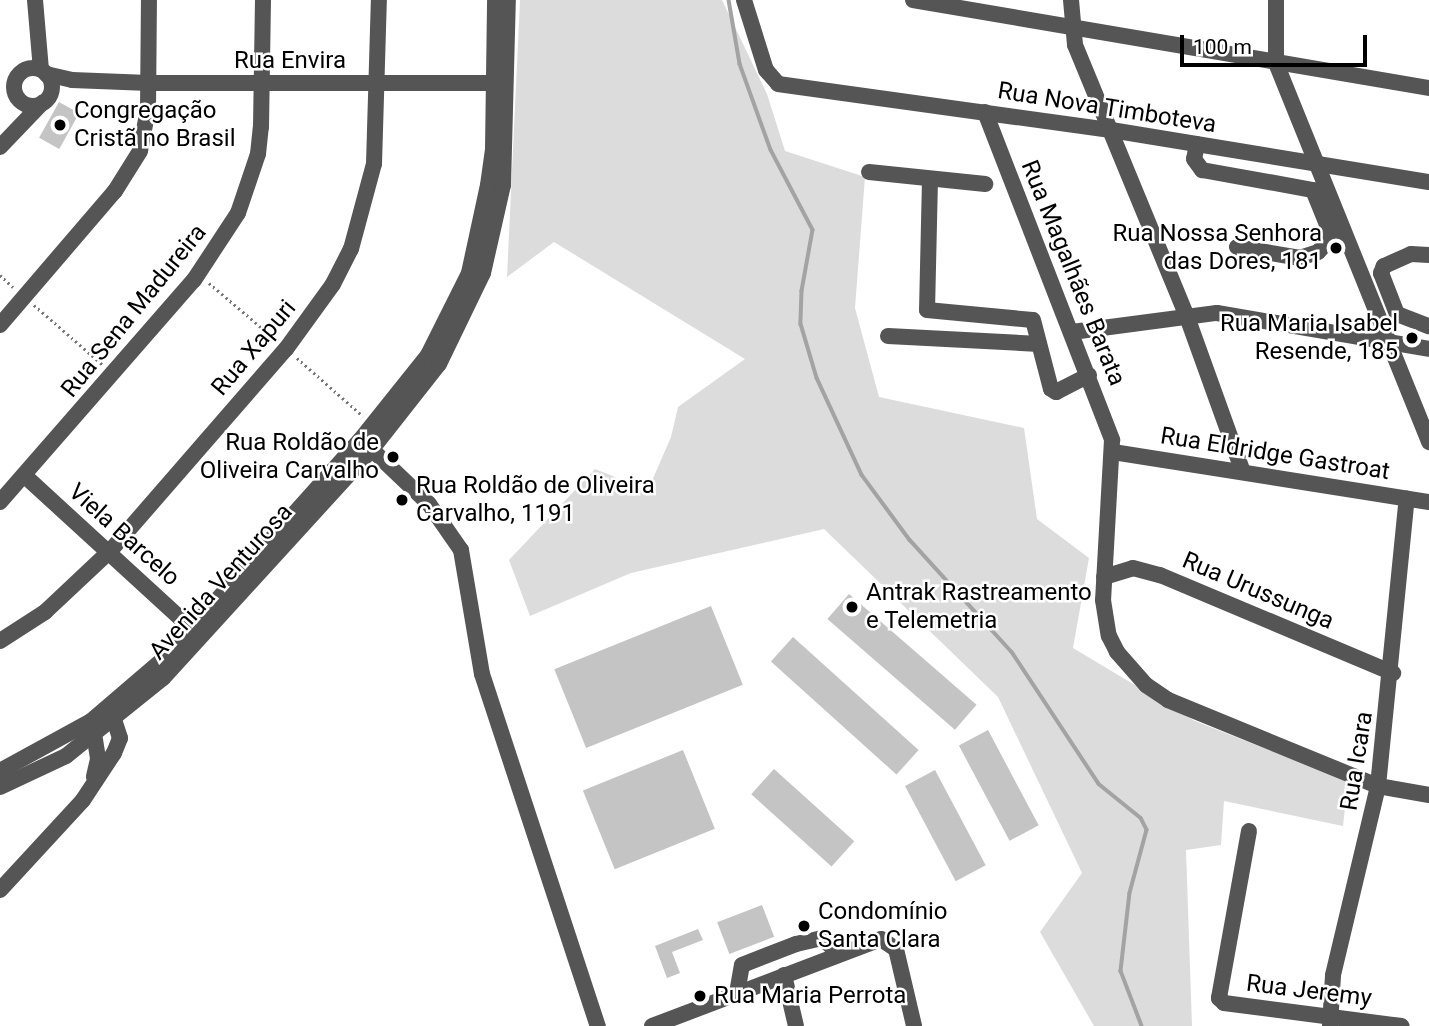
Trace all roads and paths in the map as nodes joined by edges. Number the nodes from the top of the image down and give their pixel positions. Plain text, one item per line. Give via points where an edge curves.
1 (35, 0) edge
2 (149, 0) edge
3 (262, 0) edge
4 (379, 0) edge
5 (495, 0) edge
6 (508, 0) edge
7 (744, 0) edge
8 (913, 0) edge
9 (1071, 0) edge
10 (1276, 0) edge
11 (1070, 26) junction
12 (35, 41) junction
13 (1276, 63) junction
14 (12, 78) edge
15 (149, 83) junction
16 (45, 84) junction
17 (262, 84) junction
18 (501, 84) junction
19 (379, 85) junction
20 (1429, 88) edge
21 (23, 103) junction
22 (985, 112) junction
23 (21, 122) junction
24 (1111, 130) junction
25 (1197, 144) junction
26 (0, 146) edge
27 (1319, 164) junction
28 (869, 172) dead end
29 (930, 179) junction
30 (1429, 182) edge
31 (985, 184) dead end
32 (1237, 247) dead end
33 (1429, 255) edge
34 (0, 275) edge
35 (24, 296) junction
36 (1186, 314) junction
37 (0, 325) edge
38 (1429, 326) edge
39 (1072, 332) junction
40 (888, 336) dead end
41 (1392, 343) junction
42 (1039, 344) junction
43 (1429, 349) edge
44 (113, 373) junction
45 (1089, 375) junction
46 (1429, 442) edge
47 (366, 444) junction
48 (1113, 452) junction
49 (1243, 472) junction
50 (25, 476) junction
51 (1407, 499) junction
52 (0, 502) edge
53 (1429, 502) edge
54 (111, 550) junction
55 (1104, 577) junction
56 (192, 629) junction
57 (0, 641) edge
58 (1393, 673) junction
59 (111, 713) junction
60 (93, 728) junction
61 (0, 771) edge
62 (1378, 786) junction
63 (0, 787) edge
64 (91, 790) junction
65 (1429, 795) edge
66 (1249, 831) dead end
67 (0, 890) edge
68 (839, 954) junction
69 (784, 975) junction
70 (737, 993) junction
71 (683, 1020) edge
72 (1329, 1021) edge
73 (598, 1026) edge
74 (652, 1026) edge
75 (796, 1026) edge
76 (914, 1026) edge
77 (1402, 1026) edge

1 - 12 street
2 - 15 street
3 - 17 street, Rua Sena Madureira
4 - 19 street, Rua Xapuri
5 - 18 street, Avenida Venturosa
6 - 18 street, Avenida Venturosa
7 - 22 street, Rua Nova Timboteva via 766,70 778,84
8 - 11 street
9 - 11 street
10 - 13 street
11 - 13 street
11 - 24 street
12 - 14 street
12 - 16 street
13 - 20 street
13 - 27 street
14 - 16 street
14 - 21 street
15 - 16 street, Rua Envira via 72,80
15 - 17 street, Rua Envira
15 - 35 street via 146,132 132,170
16 - 21 street
16 - 23 street
17 - 19 street, Rua Envira
17 - 44 street, Rua Sena Madureira via 258,154 238,213 194,279
18 - 19 street, Rua Envira
18 - 47 street, Avenida Venturosa via 491,166 461,294 428,355
19 - 54 street, Rua Xapuri via 374,164 365,206 333,284 287,348
21 - 23 street
22 - 24 street, Rua Nova Timboteva
22 - 39 street, Rua Magalhães Barata
23 - 26 street
24 - 25 street, Rua Nova Timboteva
24 - 36 street
25 - 27 street, Rua Nova Timboteva
25 - 32 street via 1194,159 1202,170 1312,190 1332,237 1318,252 1300,258
27 - 30 street, Rua Nova Timboteva
27 - 41 street
28 - 29 street
29 - 31 street
29 - 42 street via 927,310 1027,318 1036,327
33 - 38 street via 1411,254 1384,266 1381,273 1397,314
34 - 35 path
35 - 37 street
35 - 44 path
36 - 39 street
36 - 41 street via 1235,315
36 - 49 street
39 - 45 street, Rua Magalhães Barata
40 - 42 street
41 - 43 street
41 - 46 street
42 - 45 street via 1051,389 1056,392
44 - 50 street, Rua Sena Madureira
45 - 48 street, Rua Magalhães Barata
47 - 56 street, Avenida Venturosa
47 - 59 street, Avenida Venturosa via 190,651
47 - 73 street via 429,504 461,550 482,674
48 - 49 street, Rua Eldridge Gastroat
48 - 55 street, Rua Magalhães Barata
49 - 51 street, Rua Eldridge Gastroat
50 - 52 street, Rua Sena Madureira
50 - 54 street, Viela Barcelo
51 - 53 street, Rua Eldridge Gastroat
51 - 58 street, Rua Icara
54 - 56 street, Viela Barcelo
54 - 57 street, Rua Xapuri via 45,612
55 - 58 street, Rua Urussunga via 1133,568 1160,575
55 - 62 street, Rua Magalhães Barata via 1109,636 1131,672 1146,685 1190,710
56 - 59 street, Avenida Venturosa
58 - 62 street, Rua Icara
59 - 60 street, Avenida Venturosa
59 - 64 street via 120,738
60 - 61 street, Avenida Venturosa
60 - 63 street, Avenida Venturosa via 66,756
60 - 64 street via 98,759
62 - 65 street, Rua Magalhães Barata
62 - 72 street, Rua Icara via 1333,975
64 - 67 street
66 - 72 street, Rua Jeremy via 1217,992 1224,1003
68 - 69 street
68 - 70 street via 822,938 804,941 742,965
68 - 76 street via 876,939 886,940 896,949
69 - 70 street
69 - 75 street
70 - 71 street
71 - 74 street
72 - 77 street, Rua Jeremy

